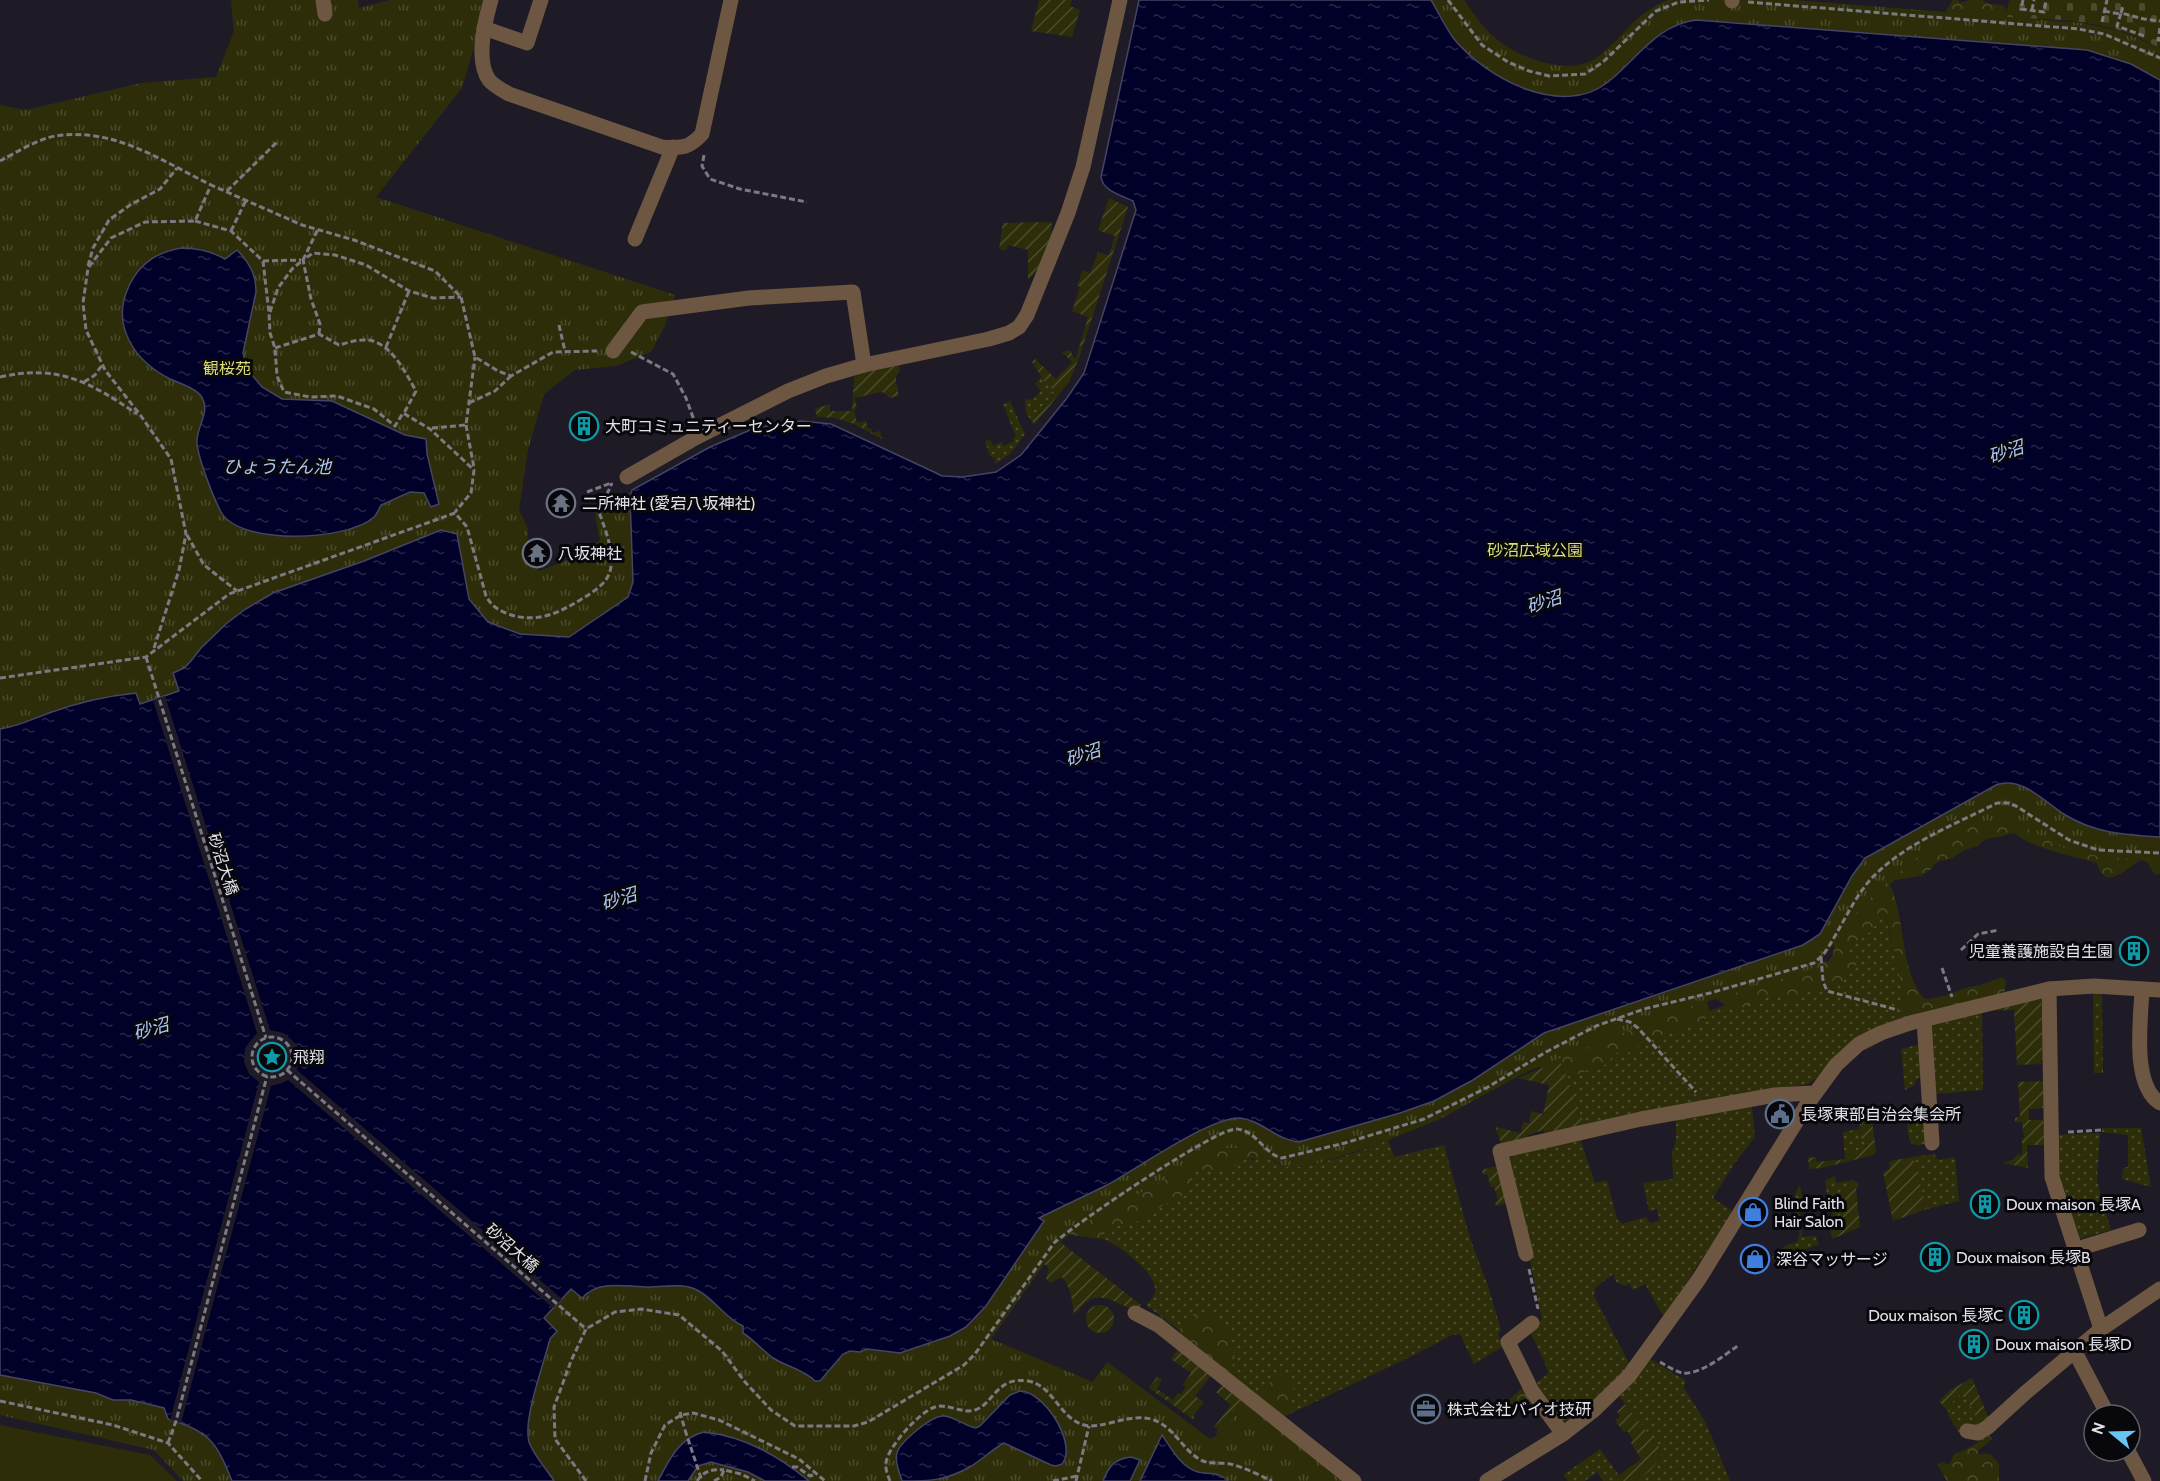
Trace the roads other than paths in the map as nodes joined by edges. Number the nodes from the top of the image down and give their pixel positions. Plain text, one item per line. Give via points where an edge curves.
1 (491, 0) edge
2 (541, 0) edge
3 (731, 0) edge
4 (1119, 0) edge
5 (484, 28) junction
6 (673, 147) junction
7 (634, 239) dead end
8 (613, 351) road end
9 (864, 365) junction
10 (627, 477) road end
11 (2049, 989) junction
12 (2142, 989) junction
13 (2160, 990) edge
14 (1920, 1021) junction
15 (1814, 1094) junction
16 (2160, 1103) edge
17 (1932, 1143) dead end
18 (2139, 1230) dead end
19 (2074, 1250) junction
20 (1526, 1254) road end
21 (2160, 1289) edge
22 (1135, 1313) dead end
23 (1532, 1323) road end
24 (2101, 1329) junction
25 (2074, 1352) junction
26 (2102, 1403) edge
27 (1967, 1431) dead end
28 (1563, 1434) junction
29 (2134, 1463) edge
30 (1353, 1481) edge
31 (1487, 1481) edge
32 (2144, 1481) edge

1 - 5 street
2 - 5 street via 527,43
3 - 6 street via 702,134 693,144
4 - 9 street via 1083,167 1027,315 1011,332
5 - 6 street via 482,64 489,80 503,91 662,147
6 - 7 street
8 - 9 street via 642,312 749,298 853,292
9 - 10 street via 788,391
11 - 12 street
11 - 14 street
11 - 19 street via 2052,1177
12 - 13 street
12 - 16 street via 2142,1072 2153,1098
14 - 15 street via 1859,1044 1844,1056
14 - 17 street
15 - 20 street via 1775,1095 1500,1150
15 - 28 street via 1699,1279 1645,1355 1594,1410
18 - 19 street
19 - 24 street
21 - 24 street
22 - 30 street via 1158,1325
23 - 28 street via 1508,1342 1532,1390
24 - 25 street
25 - 26 street
25 - 27 street via 1988,1427 1978,1433
28 - 31 street
29 - 32 street

